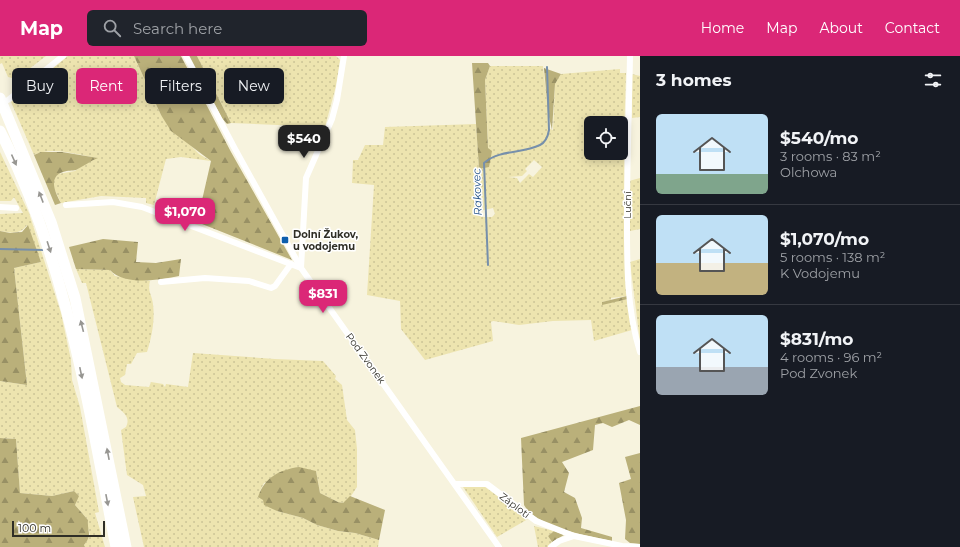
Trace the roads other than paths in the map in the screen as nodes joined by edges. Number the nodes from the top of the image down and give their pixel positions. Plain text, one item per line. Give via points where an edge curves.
1 (63, 56) edge
2 (186, 56) edge
3 (344, 56) edge
4 (630, 56) edge
5 (3, 105) edge
6 (0, 131) edge
7 (66, 205) dead end
8 (0, 207) edge
9 (16, 208) dead end
10 (292, 264) junction
11 (301, 268) junction
12 (161, 282) dead end
13 (640, 352) edge
14 (455, 484) junction
15 (574, 536) junction
16 (116, 547) edge
17 (126, 547) edge
18 (500, 547) edge
19 (551, 547) edge
20 (640, 547) edge

1 - 5 street
2 - 11 street, Pod Zvonek
3 - 11 street via 332,119 306,178
4 - 13 street, Luční via 627,257 629,291
17 -> 5 highway via 75,298 51,222
6 -> 16 highway via 42,225 65,301
7 - 10 street via 113,202 142,207
8 - 9 street
10 - 11 street
10 - 12 street via 276,286 271,288 249,281 213,278
11 - 14 street, Pod Zvonek
14 - 15 street, Záplotí via 487,484 536,521
14 - 18 street, Pod Zvonek
15 - 19 street
15 - 20 street, Záplotí

